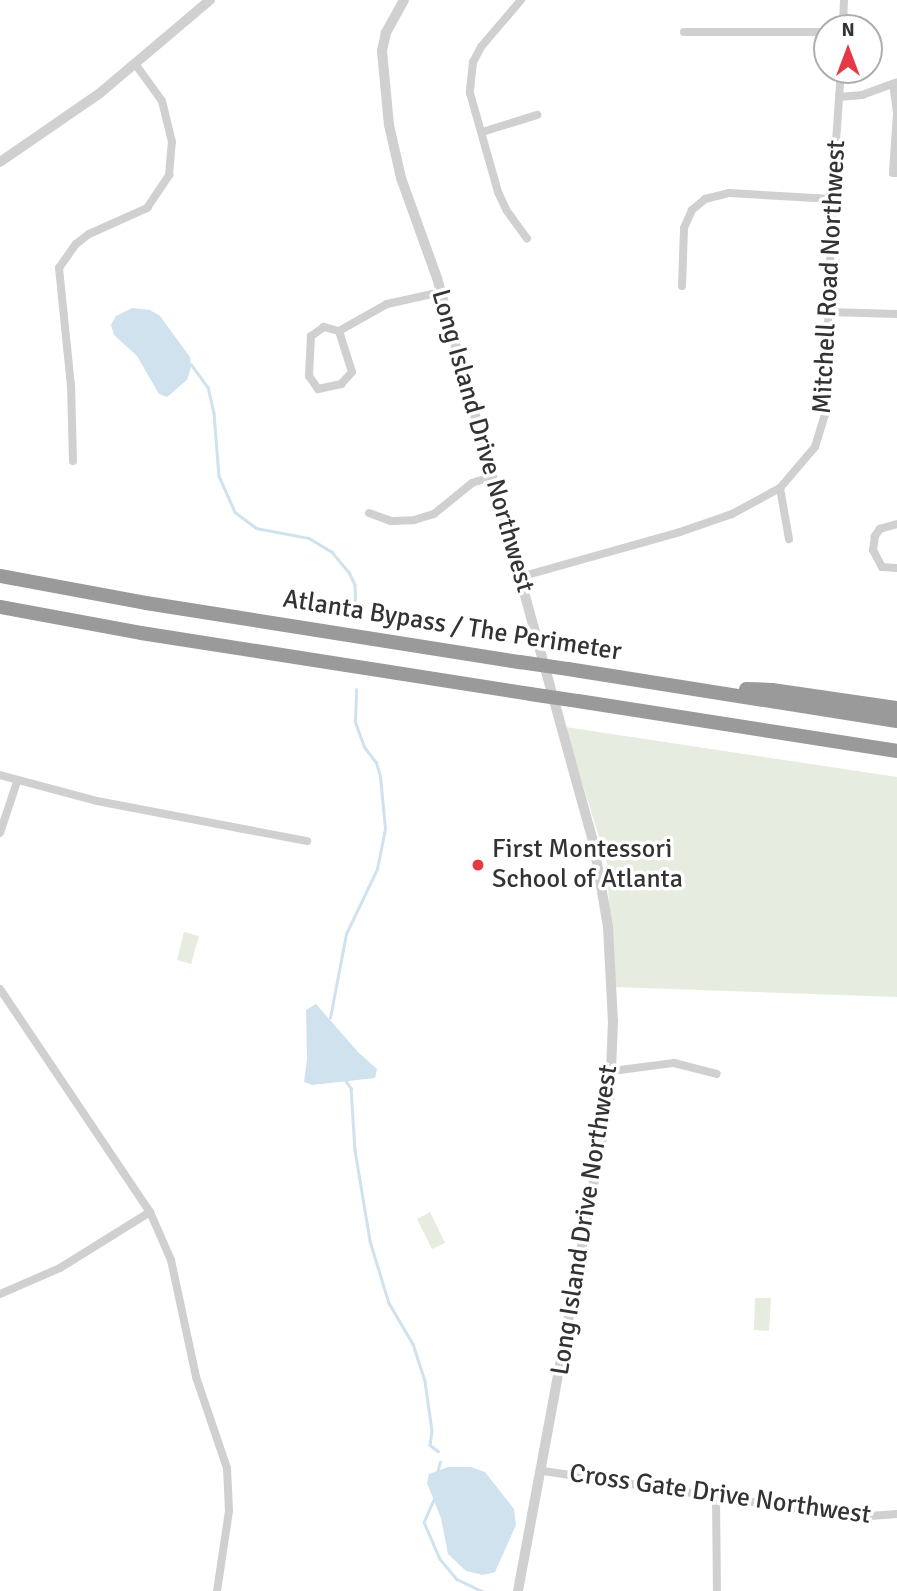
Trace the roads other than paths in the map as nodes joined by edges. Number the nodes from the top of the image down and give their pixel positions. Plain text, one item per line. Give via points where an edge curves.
1 (210, 0) edge
2 (404, 0) edge
3 (521, 0) edge
4 (684, 32) dead end
5 (813, 32) edge
6 (136, 65) junction
7 (895, 83) edge
8 (840, 84) edge
9 (839, 97) junction
10 (537, 115) dead end
11 (482, 132) junction
12 (896, 139) edge
13 (0, 162) edge
14 (897, 173) edge
15 (832, 199) junction
16 (527, 239) dead end
17 (682, 286) dead end
18 (441, 292) junction
19 (828, 312) junction
20 (897, 314) edge
21 (339, 331) junction
22 (73, 461) dead end
23 (491, 477) junction
24 (779, 488) junction
25 (369, 513) dead end
26 (897, 524) edge
27 (789, 539) dead end
28 (897, 568) edge
29 (0, 576) edge
30 (520, 577) junction
31 (0, 607) edge
32 (682, 687) junction
33 (897, 708) edge
34 (897, 721) edge
35 (897, 751) edge
36 (0, 775) edge
37 (17, 782) junction
38 (0, 833) edge
39 (307, 841) dead end
40 (0, 989) edge
41 (612, 1071) junction
42 (717, 1074) dead end
43 (150, 1212) junction
44 (0, 1294) edge
45 (542, 1471) junction
46 (716, 1497) junction
47 (897, 1514) edge
48 (217, 1591) edge
49 (518, 1591) edge
50 (717, 1591) edge

1 - 6 street
2 - 18 street, Long Island Drive Northwest via 386,33 383,79 401,178
3 - 11 street via 473,62 470,93
4 - 5 street
6 - 13 street
6 - 22 street via 162,101 172,142 169,175 147,208 89,234 59,268
7 - 9 street via 862,95
7 - 12 street
8 - 9 street, Mitchell Road Northwest
9 - 15 street, Mitchell Road Northwest
10 - 11 street
11 - 16 street via 498,192
12 - 14 street via 893,173
15 - 17 street via 729,193 705,199 692,210 684,228
15 - 19 street, Mitchell Road Northwest
18 - 21 street via 387,304
18 - 23 street, Long Island Drive Northwest
19 - 20 street
19 - 24 street, Mitchell Road Northwest via 823,427 815,447
21 - 21 street via 351,376 329,389 318,389 309,376 311,336 324,327
23 - 25 street via 472,483 434,514 415,520 391,521
23 - 30 street, Long Island Drive Northwest
24 - 27 street
24 - 30 street, Mitchell Road Northwest via 716,520
26 - 28 street via 880,529 873,550 882,567
29 - 32 highway, Atlanta Bypass / The Perimeter, bridge
30 - 41 street, Long Island Drive Northwest via 601,875 613,1021
31 - 35 highway, Atlanta Bypass / The Perimeter, bridge
32 - 33 highway via 772,690
32 - 34 highway, Atlanta Bypass / The Perimeter
36 - 37 street
37 - 38 street
37 - 39 street
40 - 43 street
41 - 42 street via 674,1063
41 - 45 street, Long Island Drive Northwest
43 - 44 street via 60,1268
43 - 48 street via 171,1260 196,1377 227,1468 229,1511
45 - 46 street, Cross Gate Drive Northwest
45 - 49 street, Long Island Drive Northwest
46 - 47 street, Cross Gate Drive Northwest via 856,1517
46 - 50 street

